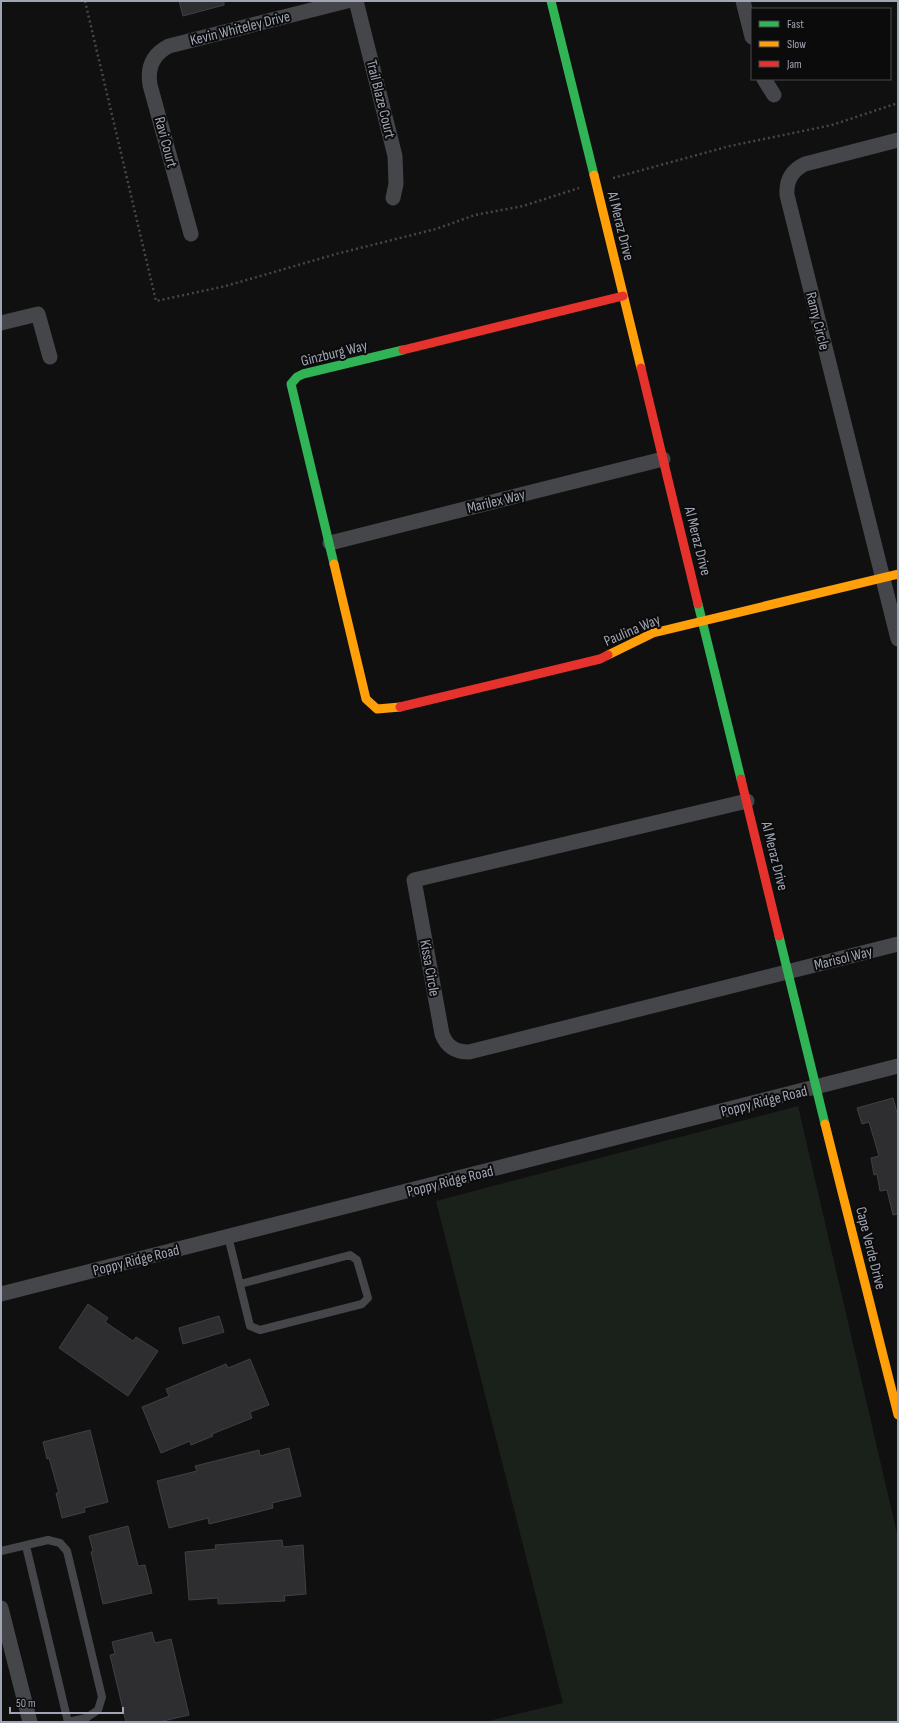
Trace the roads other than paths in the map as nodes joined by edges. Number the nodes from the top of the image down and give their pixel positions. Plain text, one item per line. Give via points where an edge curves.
1 (347, 1) edge
2 (356, 1) edge
3 (551, 1) edge
4 (743, 1) edge
5 (751, 33) edge
6 (158, 53) joint
7 (765, 80) edge
8 (774, 95) dead end
9 (898, 140) edge
10 (393, 198) dead end
11 (191, 234) dead end
12 (624, 296) junction
13 (1, 323) edge
14 (50, 357) dead end
15 (663, 459) junction
16 (330, 543) junction
17 (898, 574) edge
18 (883, 578) junction
19 (703, 622) junction
20 (898, 639) edge
21 (377, 709) joint
22 (747, 801) junction
23 (898, 944) edge
24 (788, 972) junction
25 (898, 1066) edge
26 (817, 1088) junction
27 (228, 1236) junction
28 (240, 1284) junction
29 (1, 1294) edge
30 (898, 1414) edge
31 (26, 1546) junction
32 (1, 1551) edge
33 (1, 1608) edge
34 (82, 1720) edge
35 (30, 1722) edge
36 (68, 1722) edge

1 - 6 street, Kevin Whiteley Drive via 175,44
2 - 10 street, Trail Blaze Court via 395,156 396,184
3 - 12 street, Al Meraz Drive
4 - 5 street
6 - 11 street, Ravi Court via 151,64 149,78
7 - 8 street
9 - 18 street, Ramy Circle via 805,164 794,170 786,188
12 - 15 street, Al Meraz Drive
12 - 16 street, Ginzburg Way via 297,377 291,384
13 - 14 street via 38,314
15 - 16 street, Marilex Way
15 - 19 street, Al Meraz Drive
16 - 21 street, Ginzburg Way via 366,699
17 - 18 street, Paulina Way
18 - 19 street, Paulina Way
18 - 20 street, Ramy Circle
19 - 21 street, Paulina Way via 653,633 600,659 396,708
19 - 22 street, Al Meraz Drive
22 - 24 street, Al Meraz Drive
22 - 24 street, Kissa Circle via 414,880 442,1034 455,1050 469,1052
23 - 24 street, Marisol Way
24 - 26 street, Al Meraz Drive
25 - 26 street, Poppy Ridge Road
26 - 27 street, Poppy Ridge Road
26 - 30 street, Cape Verde Drive
27 - 28 lane
27 - 29 street, Poppy Ridge Road
28 - 28 lane via 250,1326 260,1330 362,1304 368,1298 357,1260 350,1255
31 - 32 lane
31 - 34 lane via 48,1540 60,1543 67,1551 102,1697 98,1710
31 - 36 lane
33 - 35 street
34 - 36 lane

